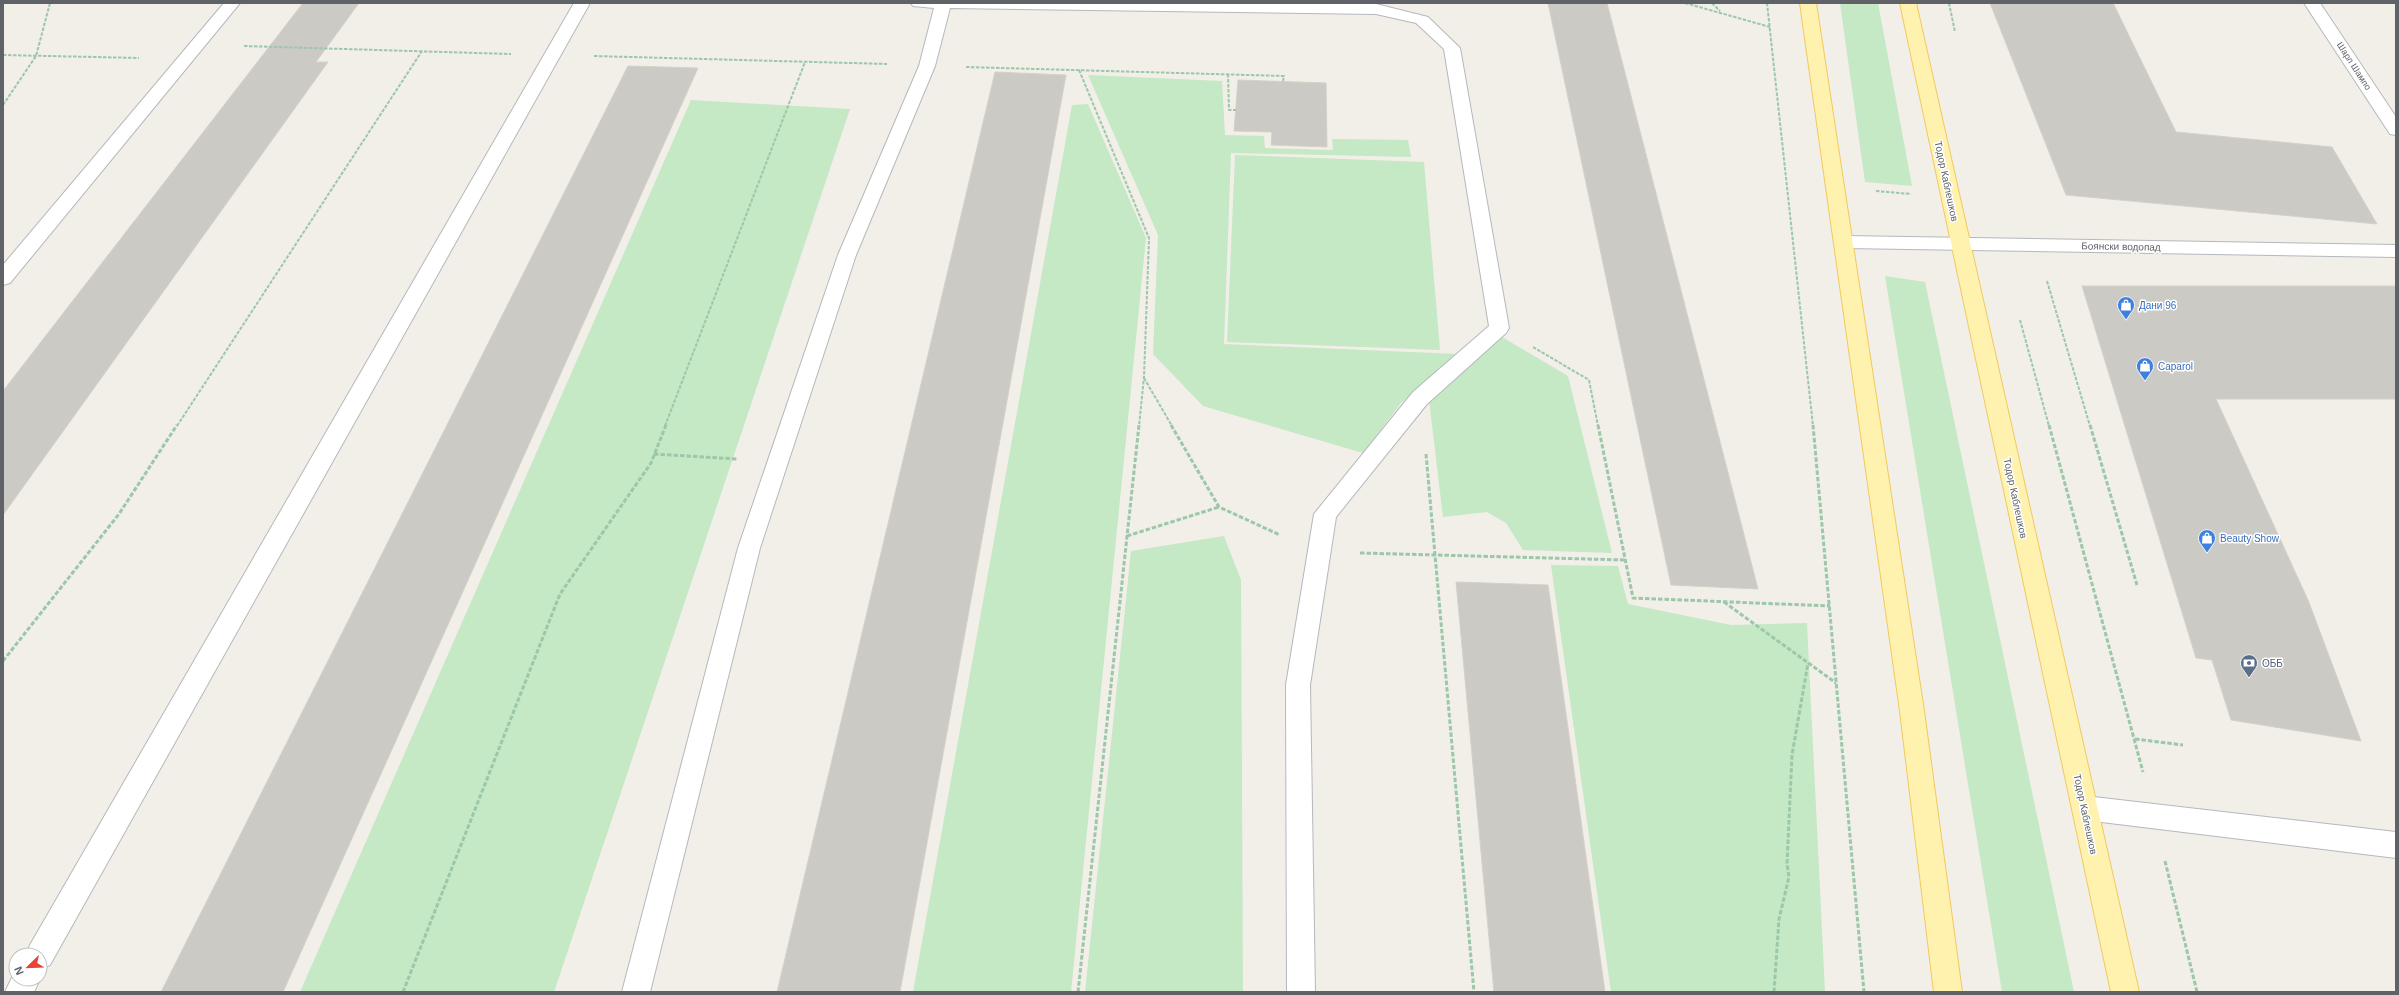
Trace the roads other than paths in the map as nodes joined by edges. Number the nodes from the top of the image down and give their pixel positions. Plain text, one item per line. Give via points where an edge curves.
1 (232, 3) edge
2 (582, 3) edge
3 (919, 3) edge
4 (1808, 3) edge
5 (1908, 3) edge
6 (2312, 3) edge
7 (943, 4) edge
8 (2396, 130) edge
9 (1845, 242) junction
10 (1961, 244) junction
11 (2396, 251) edge
12 (3, 278) edge
13 (2084, 808) junction
14 (2396, 845) edge
15 (45, 947) edge
16 (636, 992) edge
17 (1301, 992) edge
18 (1948, 992) edge
19 (2125, 992) edge

1 - 12 street
2 - 15 street
3 - 7 street
4 - 9 main road
5 - 10 main road, Тодор Каблешков
6 - 8 street, Шарл Шампо
7 - 16 street via 927,66 846,255 749,548
7 - 17 street via 1376,9 1422,20 1452,48 1499,328 1420,398 1324,514 1298,685
9 - 10 street, Боянски водопад
9 - 18 main road via 1912,711
10 - 11 street, Боянски водопад
10 - 13 main road, Тодор Каблешков
13 - 14 street
13 - 19 main road, Тодор Каблешков

